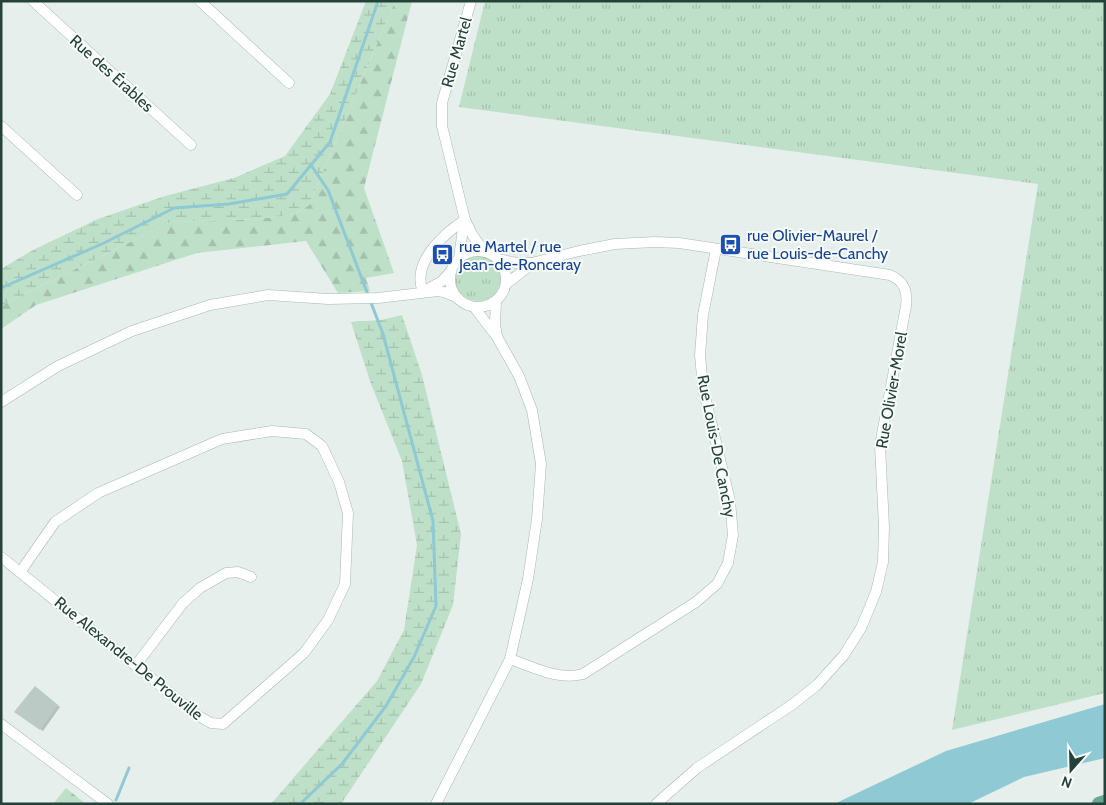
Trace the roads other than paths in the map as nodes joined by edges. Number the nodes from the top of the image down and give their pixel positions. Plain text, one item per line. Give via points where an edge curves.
1 (33, 1) edge
2 (471, 1) edge
3 (206, 3) edge
4 (289, 82) dead end
5 (1, 126) edge
6 (191, 145) dead end
7 (78, 195) dead end
8 (464, 220) junction
9 (716, 248) junction
10 (486, 252) junction
11 (459, 258) junction
12 (498, 259) junction
13 (532, 263) junction
14 (451, 271) junction
15 (506, 284) junction
16 (423, 292) junction
17 (458, 298) junction
18 (496, 301) junction
19 (474, 306) junction
20 (497, 336) junction
21 (1, 402) edge
22 (1, 557) edge
23 (21, 571) junction
24 (251, 577) dead end
25 (510, 659) junction
26 (136, 665) junction
27 (1, 724) edge
28 (1105, 802) edge
29 (108, 804) edge
30 (436, 804) edge
31 (656, 804) edge
32 (1099, 804) edge

1 - 6 street, Rue des Érables
2 - 8 street, Rue Martel via 440,113
3 - 4 street
5 - 7 street
8 - 10 street
8 - 11 street
8 - 16 street via 444,234 429,254 420,275
9 - 13 street, Rue Olivier-Morel via 633,242
9 - 25 street, Rue Louis-De Canchy via 703,314 700,355 703,388 730,501 733,535 728,563 717,584 696,602 583,674 560,677
9 - 31 street, Rue Olivier-Morel via 883,274 897,278 905,288 906,306 880,445 884,551 876,592 864,622 851,646 827,675 793,704 696,768
10 - 11 street via 472,252
10 - 12 street
11 - 14 street
12 - 13 street, Rue Olivier-Morel
12 - 15 street via 505,271
13 - 15 street, Rue Olivier-Morel
14 - 16 street
14 - 17 street via 450,283
15 - 18 street
16 - 17 street via 444,292
16 - 21 street via 378,298 328,299 268,295 210,305 124,335 58,366
17 - 19 street
18 - 19 street via 482,307
18 - 20 street
19 - 20 street
20 - 25 street via 519,376 532,410 541,464 529,571
22 - 23 street, Rue Alexandre-De Prouville
23 - 26 street, Rue Alexandre-De Prouville
23 - 26 street, Rue Alexandre-De Prouville via 55,522 98,493 222,439 272,431 306,434 322,446 339,482 348,513 344,584 328,620 304,653 223,724 210,723 197,715
24 - 26 street via 238,572 226,573 200,588 183,603
25 - 30 street
27 - 29 street
28 - 32 main road

